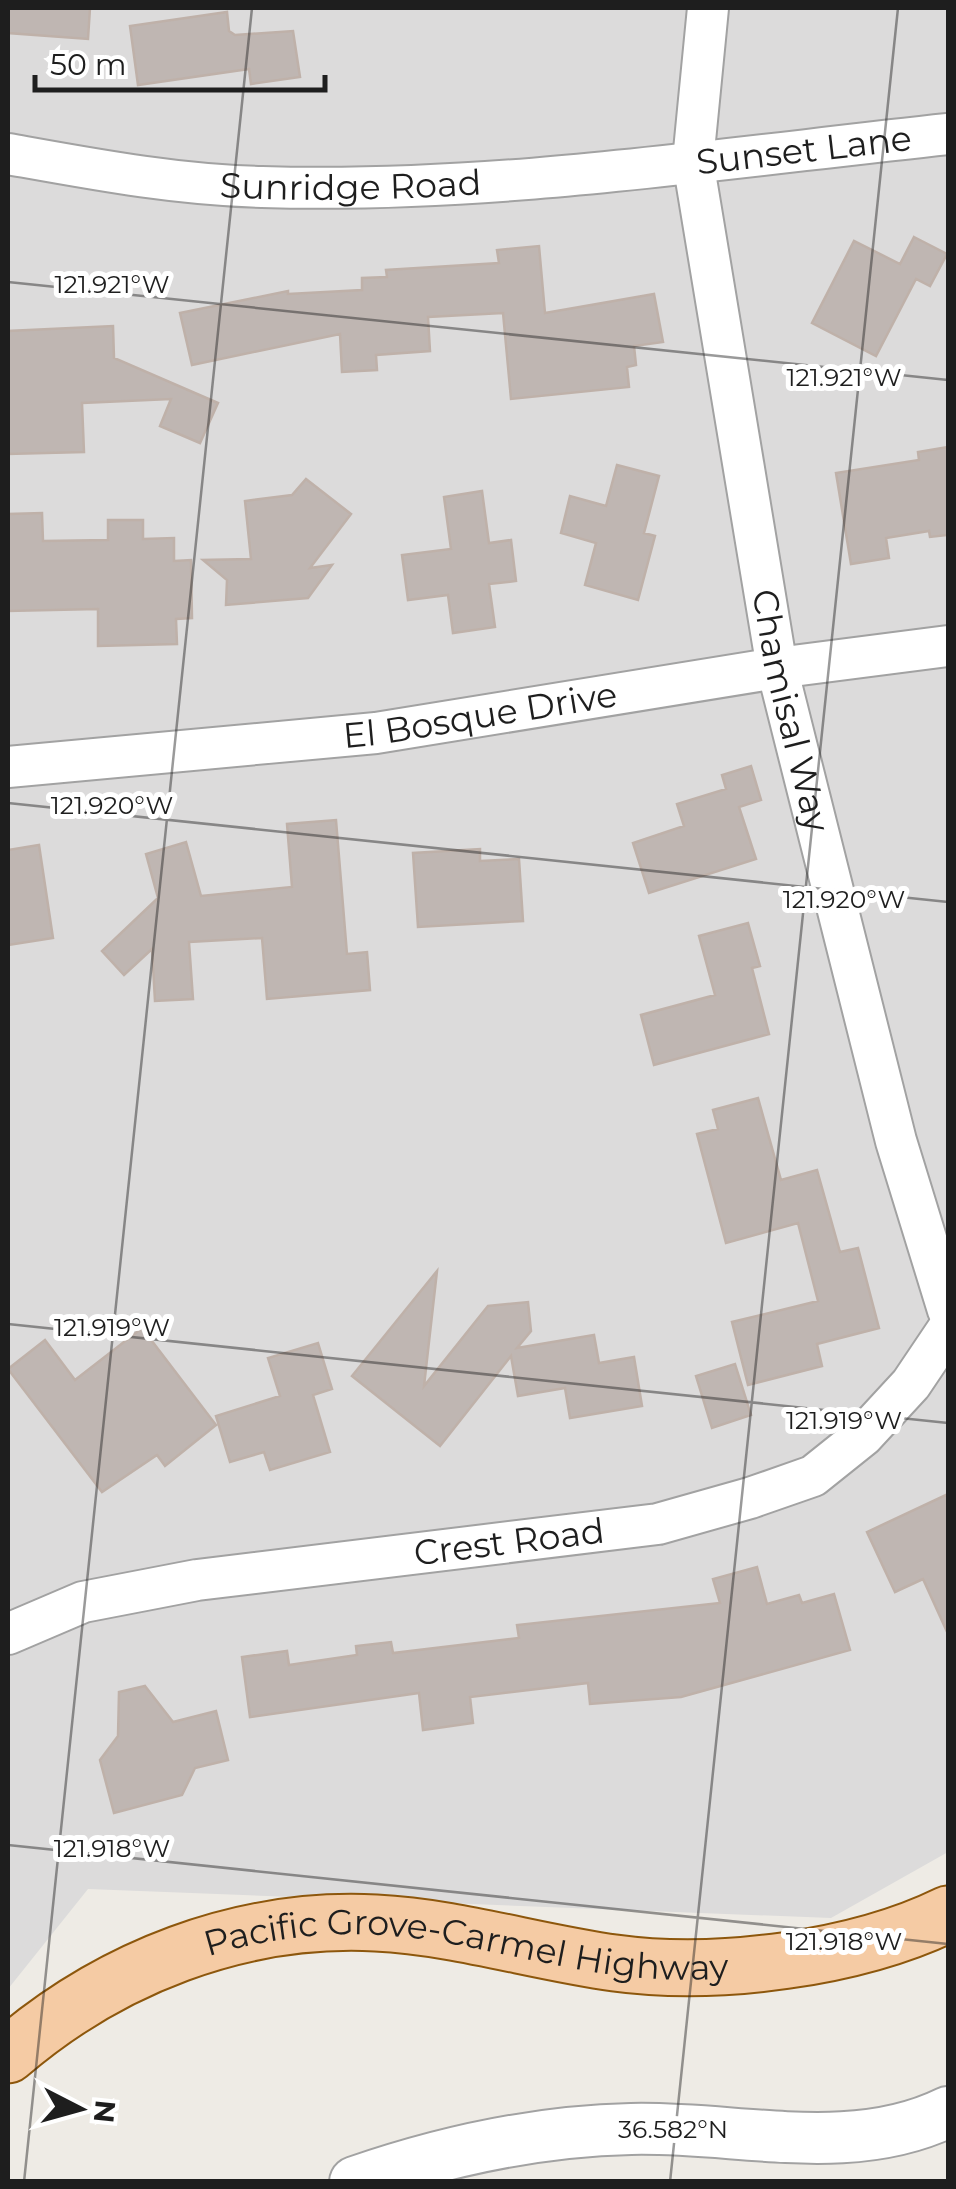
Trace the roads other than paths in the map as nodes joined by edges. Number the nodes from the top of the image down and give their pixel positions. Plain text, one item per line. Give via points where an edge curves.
1 (708, 8) edge
2 (948, 134) edge
3 (8, 154) edge
4 (694, 161) junction
5 (948, 646) edge
6 (776, 668) junction
7 (8, 767) edge
8 (948, 1310) edge
9 (948, 1330) edge
10 (8, 1634) edge
11 (948, 1914) edge
12 (8, 2055) edge
13 (948, 2112) edge
14 (355, 2182) edge

1 - 4 street, Sunset Lane
2 - 4 street, Sunset Lane
3 - 4 street, Sunridge Road via 188,183 277,188 479,181
4 - 6 street, Chamisal Way
5 - 6 street, El Bosque Drive
6 - 7 street, El Bosque Drive via 376,732
6 - 8 street, Chamisal Way via 896,1140
9 - 10 street, Crest Road via 863,1436 812,1476 750,1498 658,1524 197,1580 83,1602
11 - 12 main road, Pacific Grove-Carmel Highway via 864,1944 705,1967 619,1964 371,1922 288,1928 194,1948 132,1971 58,2015
13 - 14 street via 898,2128 828,2138 632,2129 515,2140

